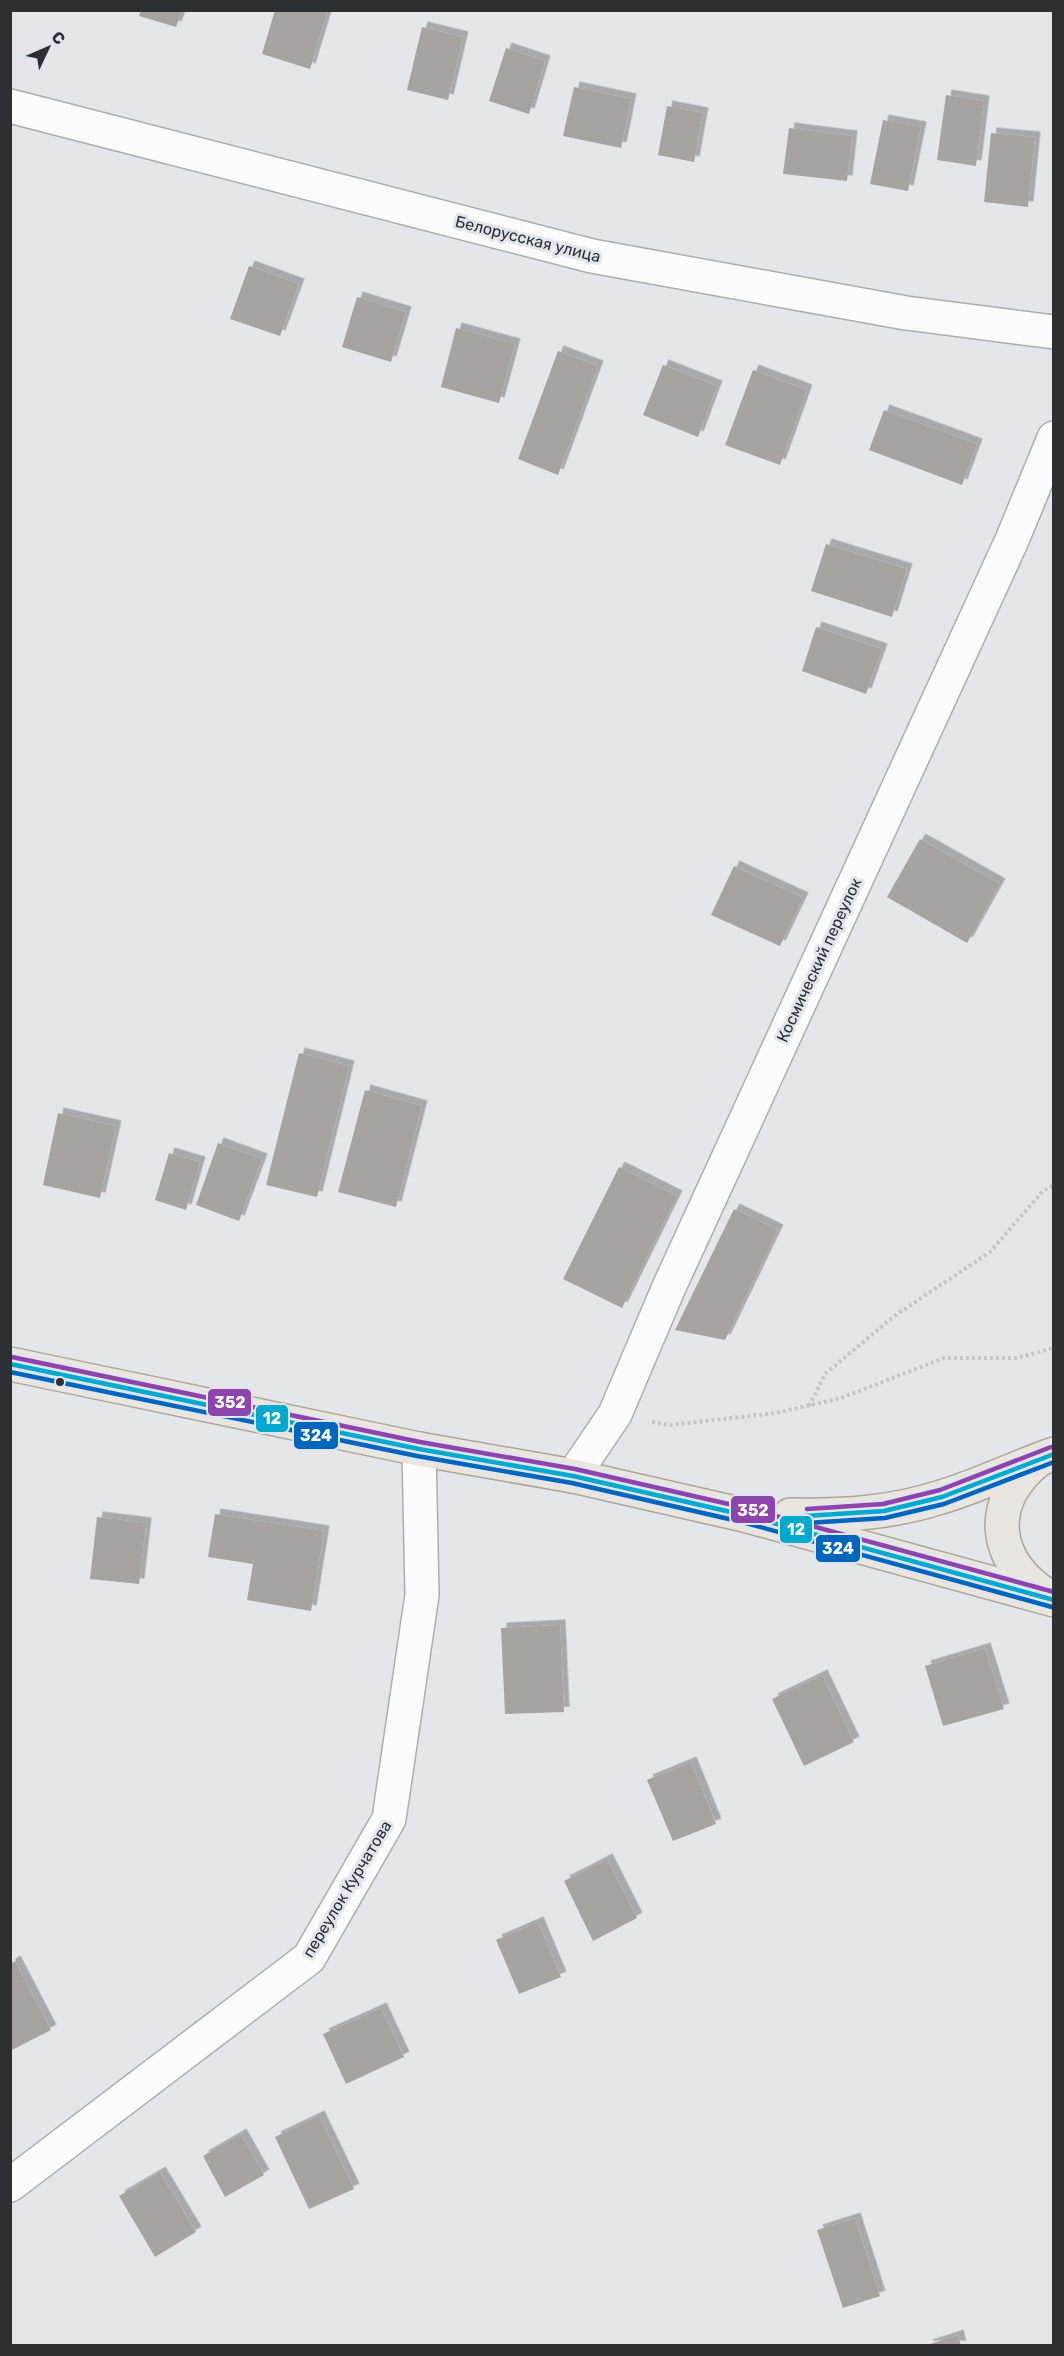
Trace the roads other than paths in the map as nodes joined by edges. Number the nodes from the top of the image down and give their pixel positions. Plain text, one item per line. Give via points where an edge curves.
1 (10, 106) edge
2 (1053, 332) edge
3 (1053, 438) edge
4 (10, 1364) edge
5 (419, 1449) junction
6 (1047, 1456) edge
7 (573, 1476) junction
8 (744, 1515) junction
9 (1053, 1599) edge
10 (10, 2185) edge

1 - 2 street, Белорусская улица via 591,256 906,313
3 - 7 street, Космический переулок via 1012,540 669,1287 615,1414
4 - 5 main road
5 - 7 main road
5 - 10 street, переулок Курчатова via 422,1595 389,1819 309,1958
6 - 8 main road via 942,1497 884,1511 832,1516
6 - 9 main road via 1023,1474 1008,1494 1002,1515 1003,1540 1012,1563 1029,1583
7 - 8 main road
8 - 9 main road

